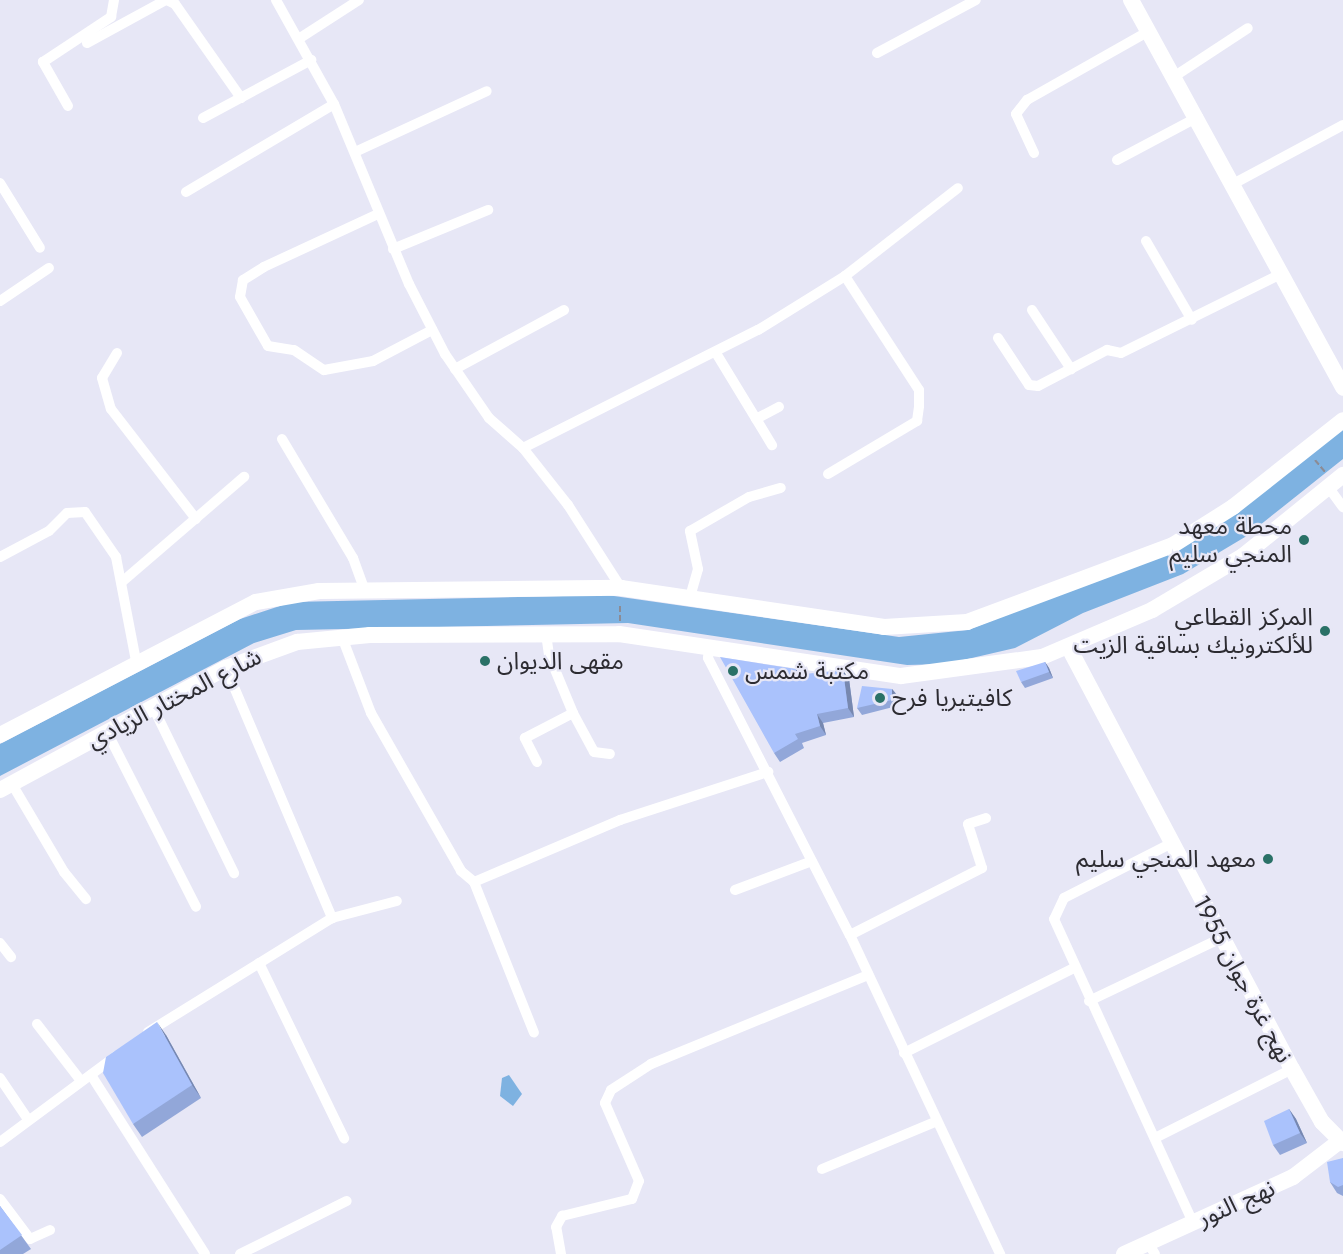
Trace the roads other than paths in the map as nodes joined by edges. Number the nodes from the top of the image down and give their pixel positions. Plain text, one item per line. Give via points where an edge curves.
1 (114, 0) edge
2 (167, 0) edge
3 (276, 0) edge
4 (359, 0) edge
5 (976, 0) edge
6 (1131, 0) edge
7 (1248, 28) dead end
8 (1149, 31) junction
9 (300, 38) junction
10 (87, 43) dead end
11 (877, 53) dead end
12 (311, 60) junction
13 (1175, 76) junction
14 (488, 91) dead end
15 (240, 98) junction
16 (334, 104) junction
17 (68, 106) dead end
18 (1198, 117) junction
19 (203, 118) dead end
20 (1343, 125) edge
21 (356, 152) junction
22 (1035, 153) dead end
23 (1117, 160) dead end
24 (0, 183) edge
25 (1233, 184) junction
26 (958, 188) dead end
27 (186, 192) dead end
28 (488, 210) dead end
29 (378, 214) junction
30 (1146, 242) dead end
31 (40, 248) dead end
32 (393, 249) junction
33 (49, 268) dead end
34 (1279, 275) junction
35 (845, 276) junction
36 (0, 301) edge
37 (564, 310) dead end
38 (1032, 310) dead end
39 (1192, 320) junction
40 (432, 330) junction
41 (998, 338) dead end
42 (117, 353) dead end
43 (716, 354) junction
44 (455, 369) junction
45 (1071, 369) junction
46 (1343, 388) edge
47 (779, 407) dead end
48 (756, 419) junction
49 (1343, 420) edge
50 (282, 439) dead end
51 (772, 445) dead end
52 (523, 448) junction
53 (828, 474) dead end
54 (244, 477) dead end
55 (1333, 479) edge
56 (781, 488) dead end
57 (1343, 507) edge
58 (196, 519) junction
59 (0, 557) edge
60 (123, 581) junction
61 (621, 588) junction
62 (364, 589) junction
63 (690, 597) junction
64 (546, 634) junction
65 (342, 638) junction
66 (709, 645) junction
67 (1069, 648) junction
68 (137, 666) junction
69 (226, 668) junction
70 (153, 707) junction
71 (573, 713) junction
72 (107, 732) junction
73 (0, 735) edge
74 (610, 754) dead end
75 (537, 762) dead end
76 (768, 772) junction
77 (6, 787) edge
78 (986, 818) dead end
79 (1170, 844) junction
80 (812, 861) junction
81 (234, 873) dead end
82 (474, 882) junction
83 (735, 890) dead end
84 (86, 899) dead end
85 (397, 901) dead end
86 (196, 907) dead end
87 (332, 918) junction
88 (850, 935) junction
89 (1221, 938) junction
90 (0, 943) edge
91 (11, 957) dead end
92 (259, 963) junction
93 (1074, 968) junction
94 (868, 975) junction
95 (1089, 1001) junction
96 (37, 1024) dead end
97 (534, 1033) dead end
98 (904, 1053) junction
99 (1292, 1069) junction
100 (91, 1075) junction
101 (0, 1078) edge
102 (81, 1081) junction
103 (27, 1118) junction
104 (935, 1122) junction
105 (344, 1138) dead end
106 (1155, 1138) junction
107 (0, 1142) edge
108 (1341, 1142) edge
109 (822, 1169) dead end
110 (0, 1199) edge
111 (347, 1201) dead end
112 (1193, 1222) junction
113 (50, 1230) dead end
114 (1152, 1248) edge
115 (205, 1254) edge
116 (240, 1254) edge
117 (561, 1254) edge
118 (1000, 1254) edge
119 (1124, 1254) edge

1 - 17 street via 111,17 44,62
2 - 10 street
2 - 15 street via 175,4
3 - 9 street
4 - 9 street
5 - 11 street
6 - 8 street
7 - 13 street
8 - 13 street
8 - 22 street via 1027,100 1016,114
9 - 12 street
12 - 15 street
12 - 16 street
13 - 18 street
14 - 21 street
15 - 19 street
16 - 21 street
16 - 27 street
18 - 23 street
18 - 25 street
20 - 25 street
21 - 29 street
24 - 31 street
25 - 34 street
26 - 35 street
28 - 32 street
29 - 32 street
29 - 40 street via 249,276 239,285 240,297 268,346 294,350 324,370 373,361
30 - 39 street
32 - 40 street
33 - 36 street
34 - 39 street
34 - 46 street
35 - 43 street
35 - 53 street via 919,390 919,406 917,421
37 - 44 street
38 - 45 street
39 - 45 street
40 - 44 street
41 - 45 street via 1029,385 1038,386
42 - 58 street via 102,378 111,409
43 - 48 street
43 - 52 street
44 - 52 street via 489,418
47 - 48 street
48 - 51 street
49 - 63 street via 1233,507 1173,545 967,622 884,627
50 - 62 street via 353,558
52 - 61 street via 568,505
54 - 58 street
55 - 57 street
55 - 67 street, شارع المختار الزيادي via 1243,556 1152,610
56 - 63 street via 749,497 690,531 698,569
58 - 60 street
59 - 60 street via 41,536 67,513 85,512 105,535
60 - 68 street
61 - 62 street
61 - 63 street
62 - 68 street via 256,602
64 - 65 street, شارع المختار الزيادي
64 - 66 street, شارع المختار الزيادي via 619,634
64 - 71 street via 549,655
65 - 69 street, شارع المختار الزيادي via 277,646
65 - 82 street via 376,722 461,871
66 - 67 street, شارع المختار الزيادي via 901,676 962,671
66 - 76 street via 708,658
67 - 79 street, نهج غرة جوان 1955
68 - 73 street
69 - 70 street, شارع المختار الزيادي
69 - 87 street
70 - 72 street, شارع المختار الزيادي
70 - 81 street
71 - 74 street via 594,752
71 - 75 street via 525,738
72 - 77 street, شارع المختار الزيادي
72 - 86 street
76 - 80 street
76 - 82 street via 620,820
77 - 84 street
78 - 88 street via 968,824 982,868
79 - 89 street, نهج غرة جوان 1955
79 - 93 street via 1064,898 1054,919
80 - 83 street
80 - 88 street
82 - 97 street
85 - 87 street
87 - 92 street
88 - 94 street
89 - 95 street
89 - 99 street, نهج غرة جوان 1955
90 - 91 street
92 - 100 street via 129,1046
92 - 105 street
93 - 95 street
93 - 98 street
94 - 98 street
94 - 117 street via 651,1064 610,1090 604,1103 639,1181 632,1199 562,1216 556,1227
95 - 106 street
96 - 102 street
98 - 104 street
99 - 106 street
99 - 108 street, نهج غرة جوان 1955 via 1322,1122
100 - 102 street
100 - 115 street
101 - 103 street
102 - 103 street
103 - 107 street
104 - 109 street
104 - 118 street
106 - 112 street
108 - 112 street, نهج النور via 1306,1170
110 - 113 street via 30,1239
111 - 116 street
112 - 114 street, نهج النور
114 - 119 street, نهج النور

